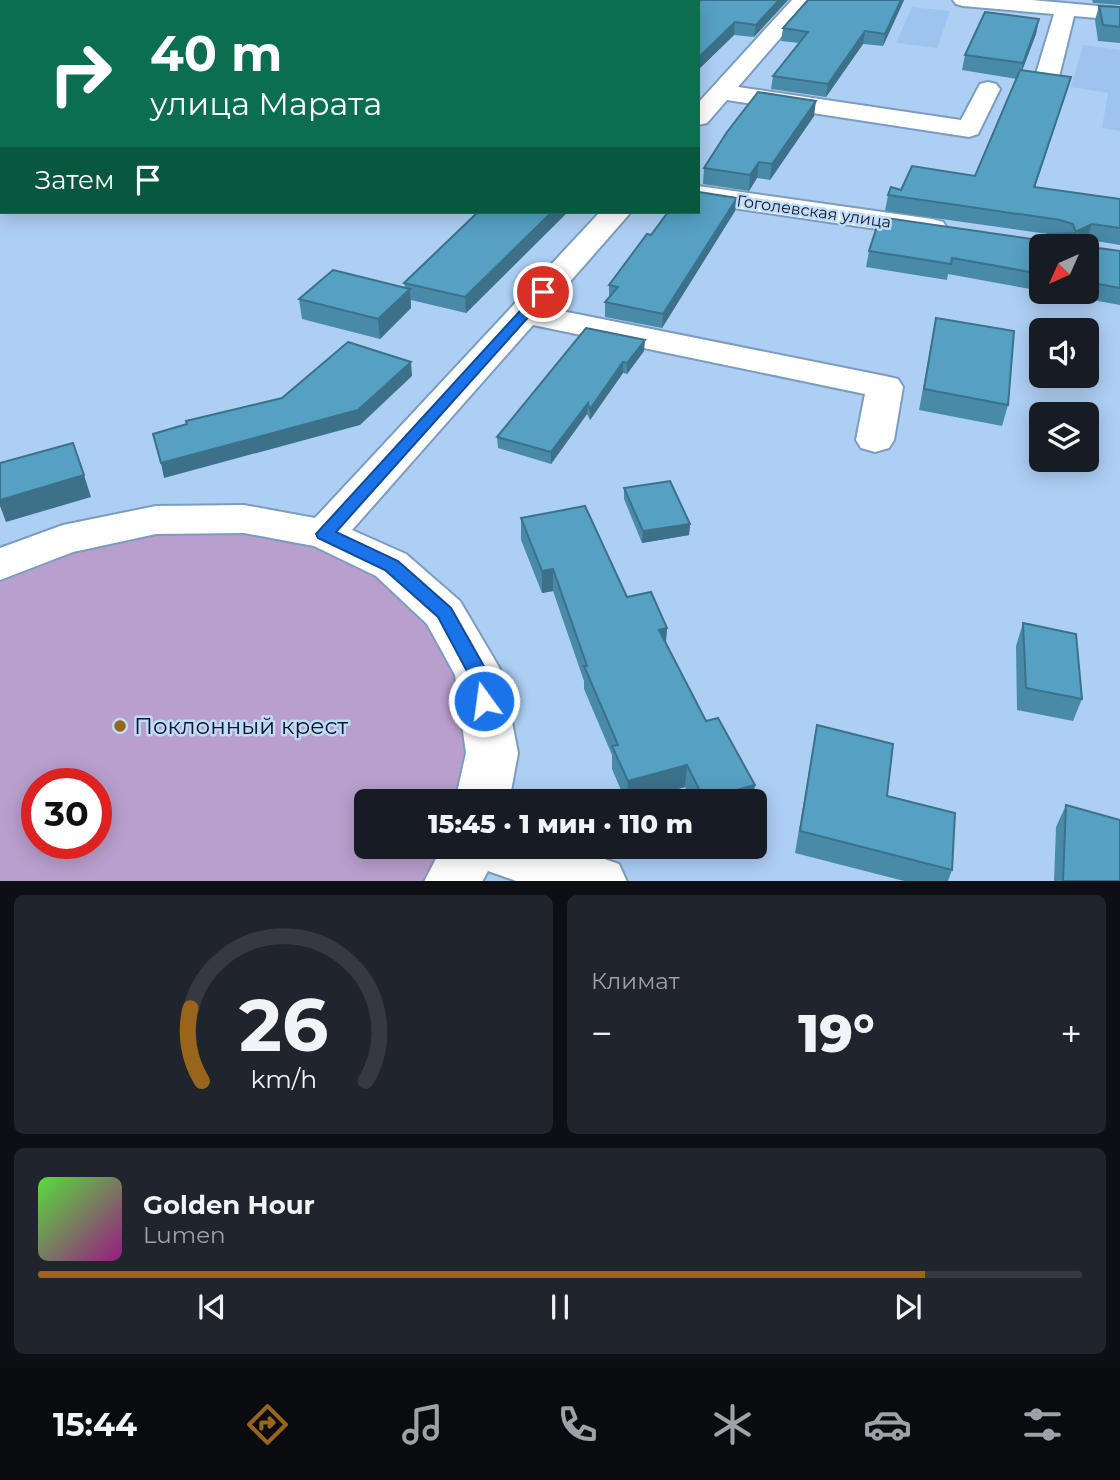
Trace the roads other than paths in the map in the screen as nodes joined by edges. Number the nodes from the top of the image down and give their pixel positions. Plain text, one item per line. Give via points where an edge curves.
1 (803, 0) edge
2 (963, 0) edge
3 (1066, 9) junction
4 (1120, 14) edge
5 (1047, 77) edge
6 (988, 89) dead end
7 (721, 92) junction
8 (700, 116) edge
9 (700, 194) edge
10 (614, 214) edge
11 (959, 232) edge
12 (525, 313) junction
13 (876, 440) dead end
14 (324, 534) junction
15 (0, 565) edge
16 (485, 789) edge
17 (465, 859) edge
18 (528, 859) edge
19 (452, 881) edge
20 (599, 881) edge

1 - 7 street
2 - 3 street
3 - 4 street
3 - 5 street
6 - 7 street via 969,129
7 - 8 street
9 - 11 street, Гоголевская улица
10 - 12 street
12 - 13 street via 886,387
12 - 14 street
14 - 15 street via 244,519 156,520 64,540
14 - 16 street via 391,565 444,612 479,675 492,753
17 - 19 street
18 - 20 street

